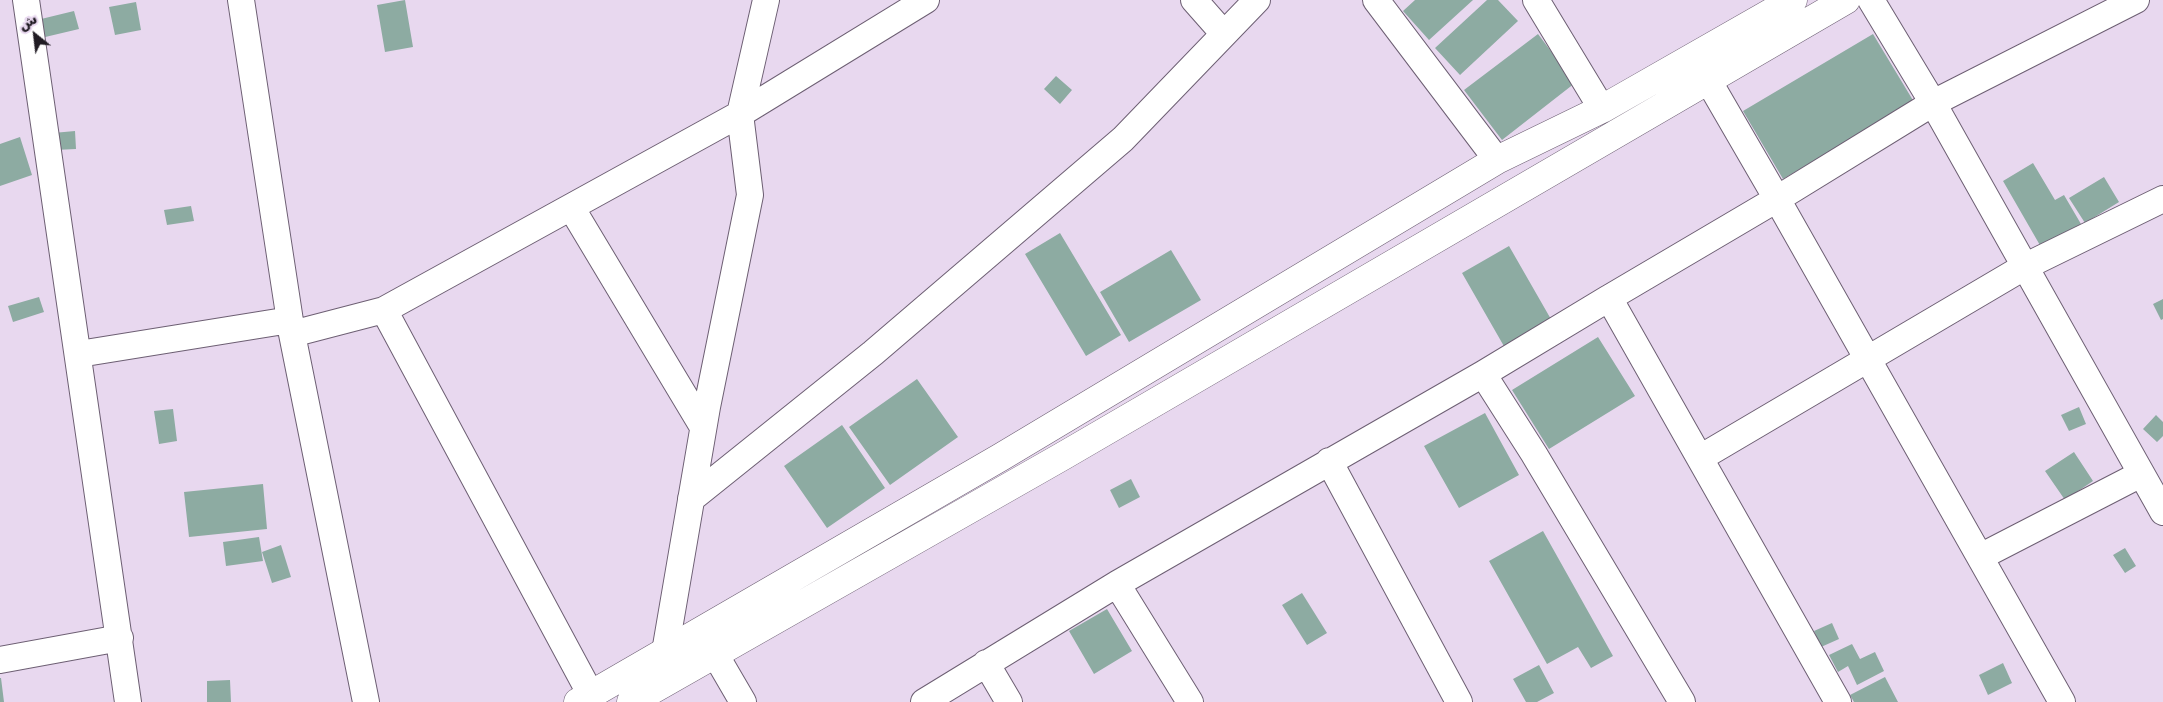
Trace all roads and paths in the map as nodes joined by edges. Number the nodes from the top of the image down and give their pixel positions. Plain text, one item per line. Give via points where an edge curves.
1 (26, 0) edge
2 (241, 0) edge
3 (766, 0) edge
4 (926, 0) edge
5 (1194, 0) edge
6 (1257, 0) edge
7 (1376, 0) edge
8 (1536, 0) edge
9 (1793, 0) edge
10 (1846, 0) edge
11 (1871, 0) edge
12 (2136, 0) edge
13 (1224, 34) junction
14 (1708, 80) junction
15 (1933, 102) junction
16 (1602, 109) junction
17 (740, 114) junction
18 (1497, 160) junction
19 (1777, 199) junction
20 (2163, 199) edge
21 (571, 207) junction
22 (2024, 267) junction
23 (1609, 298) junction
24 (384, 310) junction
25 (291, 327) junction
26 (79, 354) junction
27 (1868, 360) junction
28 (1483, 374) junction
29 (703, 427) junction
30 (1700, 458) junction
31 (1329, 461) junction
32 (2141, 474) junction
33 (691, 499) junction
34 (2163, 512) edge
35 (1980, 557) junction
36 (1117, 584) junction
37 (120, 638) junction
38 (665, 652) junction
39 (715, 654) junction
40 (0, 660) edge
41 (986, 663) junction
42 (584, 698) edge
43 (1448, 698) edge
44 (128, 702) edge
45 (366, 702) edge
46 (631, 702) edge
47 (743, 702) edge
48 (924, 702) edge
49 (1009, 702) edge
50 (1190, 702) edge
51 (1682, 702) edge
52 (1838, 702) edge
53 (2062, 702) edge

1 - 26 street
2 - 25 street
3 - 17 street
4 - 17 street
5 - 13 street
6 - 13 street
7 - 18 street
8 - 16 street
9 - 16 main road
10 - 14 main road
11 - 15 street
12 - 15 street
13 - 33 street via 1123,139 873,353
14 - 19 street
14 - 39 main road via 1063,456
15 - 19 street
15 - 22 street
16 - 18 main road
17 - 21 street
17 - 29 street via 750,195
18 - 38 main road
19 - 23 street
19 - 27 street
20 - 22 street
21 - 24 street
21 - 29 street
22 - 27 street
22 - 32 street
23 - 28 street
23 - 30 street
24 - 25 street
24 - 42 street
25 - 26 street
25 - 45 street
26 - 37 street
27 - 30 street
27 - 35 street
28 - 31 street
28 - 51 street
29 - 33 street
30 - 52 street
31 - 36 street
31 - 43 street
32 - 34 street
32 - 35 street
33 - 38 street
35 - 53 street
36 - 41 street
36 - 50 street
37 - 40 street
37 - 44 street
38 - 42 main road
39 - 46 main road
39 - 47 street
41 - 48 street
41 - 49 street

